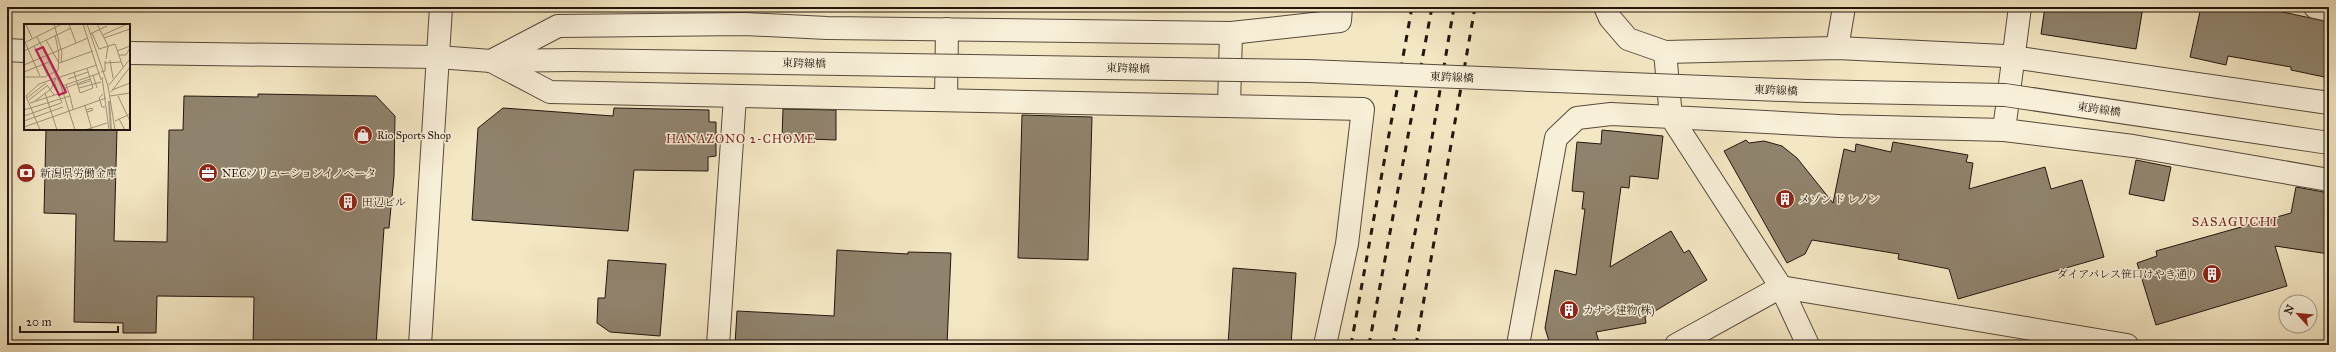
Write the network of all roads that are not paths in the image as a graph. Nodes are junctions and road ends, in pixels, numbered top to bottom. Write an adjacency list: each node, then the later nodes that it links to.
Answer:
1 (441, 7): 16 (street)
2 (1341, 7): 10 (street)
3 (1605, 7): 14 (street)
4 (1844, 7): 11 (street)
5 (2020, 7): 17 (street)
6 (2315, 7): 7 (street)
7 (2329, 10)
8 (745, 16): 9 (street); 18 (street)
9 (947, 29): 10 (street); 20 (street)
10 (1231, 33): 22 (street)
11 (1837, 48): 14 (street); 17 (street)
12 (7, 50): 13 (street)
13 (24, 51)
14 (1665, 52): 23 (street)
15 (130, 53): 16 (street, 東跨線橋)
16 (438, 57): 18 (street, 東跨線橋); 28 (street)
17 (2012, 57): 21 (street); 24 (street)
18 (491, 61): 19 (street); 25 (street, 東跨線橋, bridge)
19 (735, 97): 20 (street); 29 (street)
20 (946, 100): 22 (street)
21 (2329, 103)
22 (1229, 106): 30 (street)
23 (1671, 117): 24 (street); 27 (street); 31 (street)
24 (2004, 130): 26 (street)
25 (2329, 143)
26 (2329, 180)
27 (1781, 287): 32 (street); 33 (street); 34 (street)
28 (420, 345)
29 (718, 345)
30 (1325, 345)
31 (1518, 345)
32 (1676, 345)
33 (1808, 345)
34 (2127, 345)

